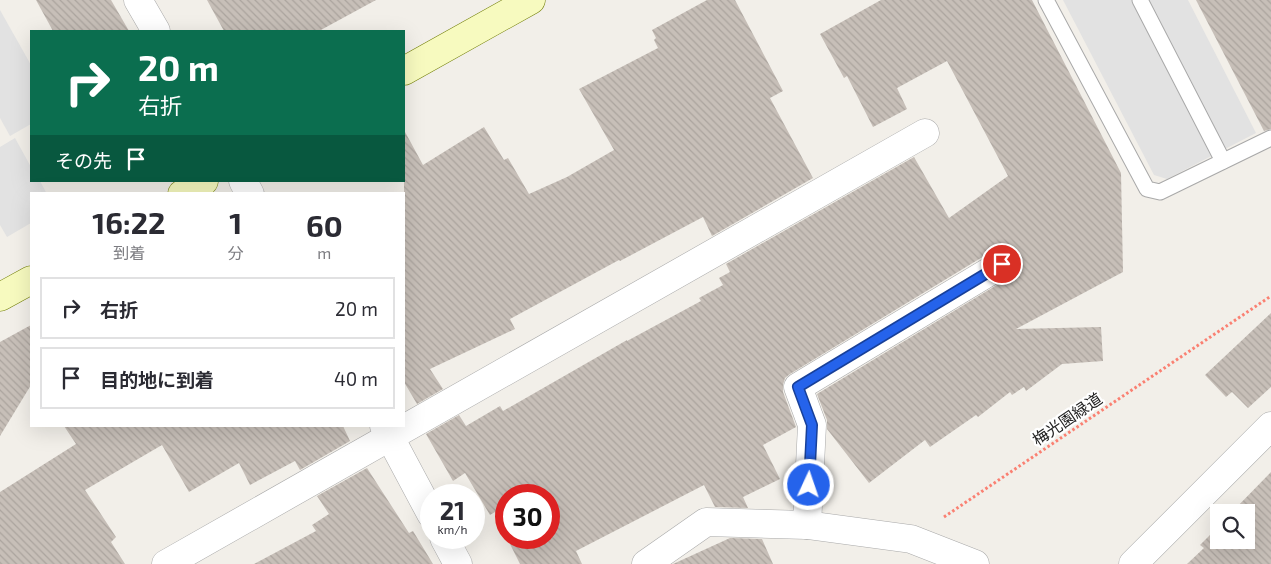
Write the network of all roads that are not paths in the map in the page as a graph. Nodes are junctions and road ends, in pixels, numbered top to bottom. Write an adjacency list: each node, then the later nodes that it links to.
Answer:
1 (138, 0): 5 (street)
2 (531, 0): 6 (street)
3 (1046, 0): 9 (lane)
4 (1140, 0): 9 (lane)
5 (155, 30)
6 (405, 69)
7 (925, 133): 15 (street)
8 (1271, 138): 9 (lane)
9 (1223, 162)
10 (202, 182): 11 (street)
11 (185, 192)
12 (1002, 264): 19 (street)
13 (30, 281): 14 (street)
14 (0, 297)
15 (405, 421)
16 (1271, 426): 25 (street)
17 (387, 431): 18 (street); 21 (street)
18 (420, 493)
19 (807, 525): 23 (street); 24 (street)
20 (450, 549): 22 (street)
21 (166, 564)
22 (458, 564)
23 (646, 564)
24 (975, 564)
25 (1133, 564)

